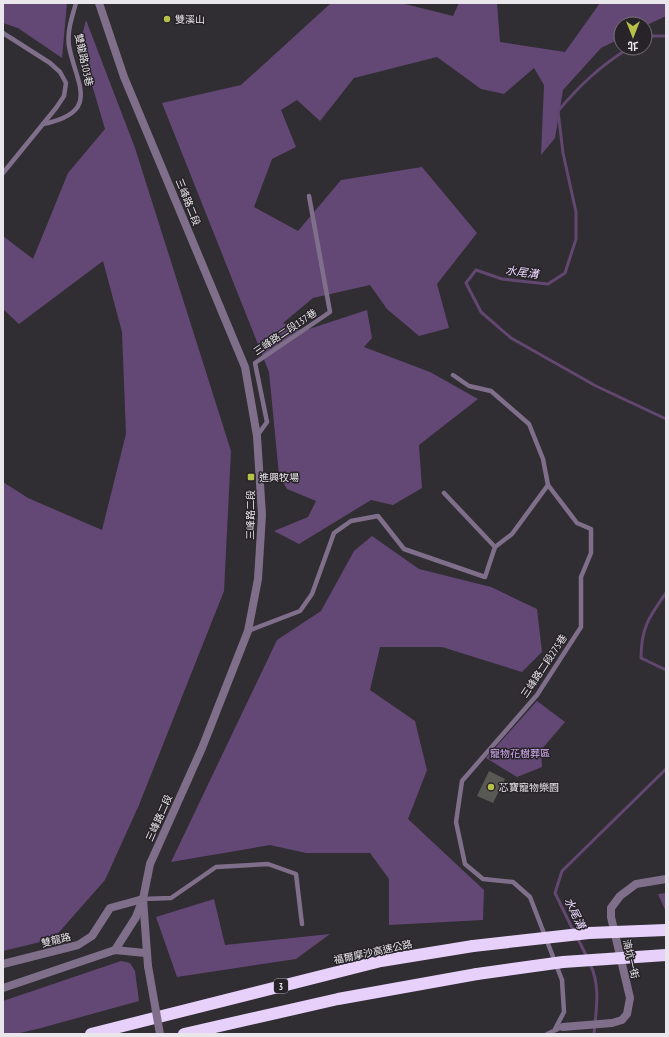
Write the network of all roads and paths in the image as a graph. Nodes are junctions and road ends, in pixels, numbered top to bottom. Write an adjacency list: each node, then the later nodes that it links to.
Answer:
1 (76, 3): 4 (lane, 雙龍路103巷)
2 (99, 3): 8 (street, 三峰路二段)
3 (3, 33): 4 (lane)
4 (43, 124): 5 (lane)
5 (3, 173)
6 (309, 196): 8 (lane, 三峰路二段137巷)
7 (453, 375): 9 (lane)
8 (257, 436): 12 (street, 三峰路二段)
9 (548, 485): 11 (lane); 22 (lane, 三峰路二段275巷)
10 (444, 493): 11 (lane)
11 (495, 547): 12 (lane)
12 (248, 631): 14 (street, 三峰路二段)
13 (666, 879): 22 (street, 湳坑一街)
14 (143, 899): 15 (lane); 17 (street); 18 (street, 三峰路二段); 20 (street, 雙龍路)
15 (302, 924)
16 (666, 930): 23 (highway, 福爾摩沙高速公路 / 3, bridge)
17 (114, 950): 18 (street); 21 (street)
18 (145, 953): 24 (street, 三峰路二段, bridge)
19 (666, 955): 25 (highway, bridge)
20 (3, 964)
21 (3, 988)
22 (559, 1028): 26 (lane)
23 (91, 1034)
24 (160, 1034)
25 (184, 1034)
26 (547, 1034)

